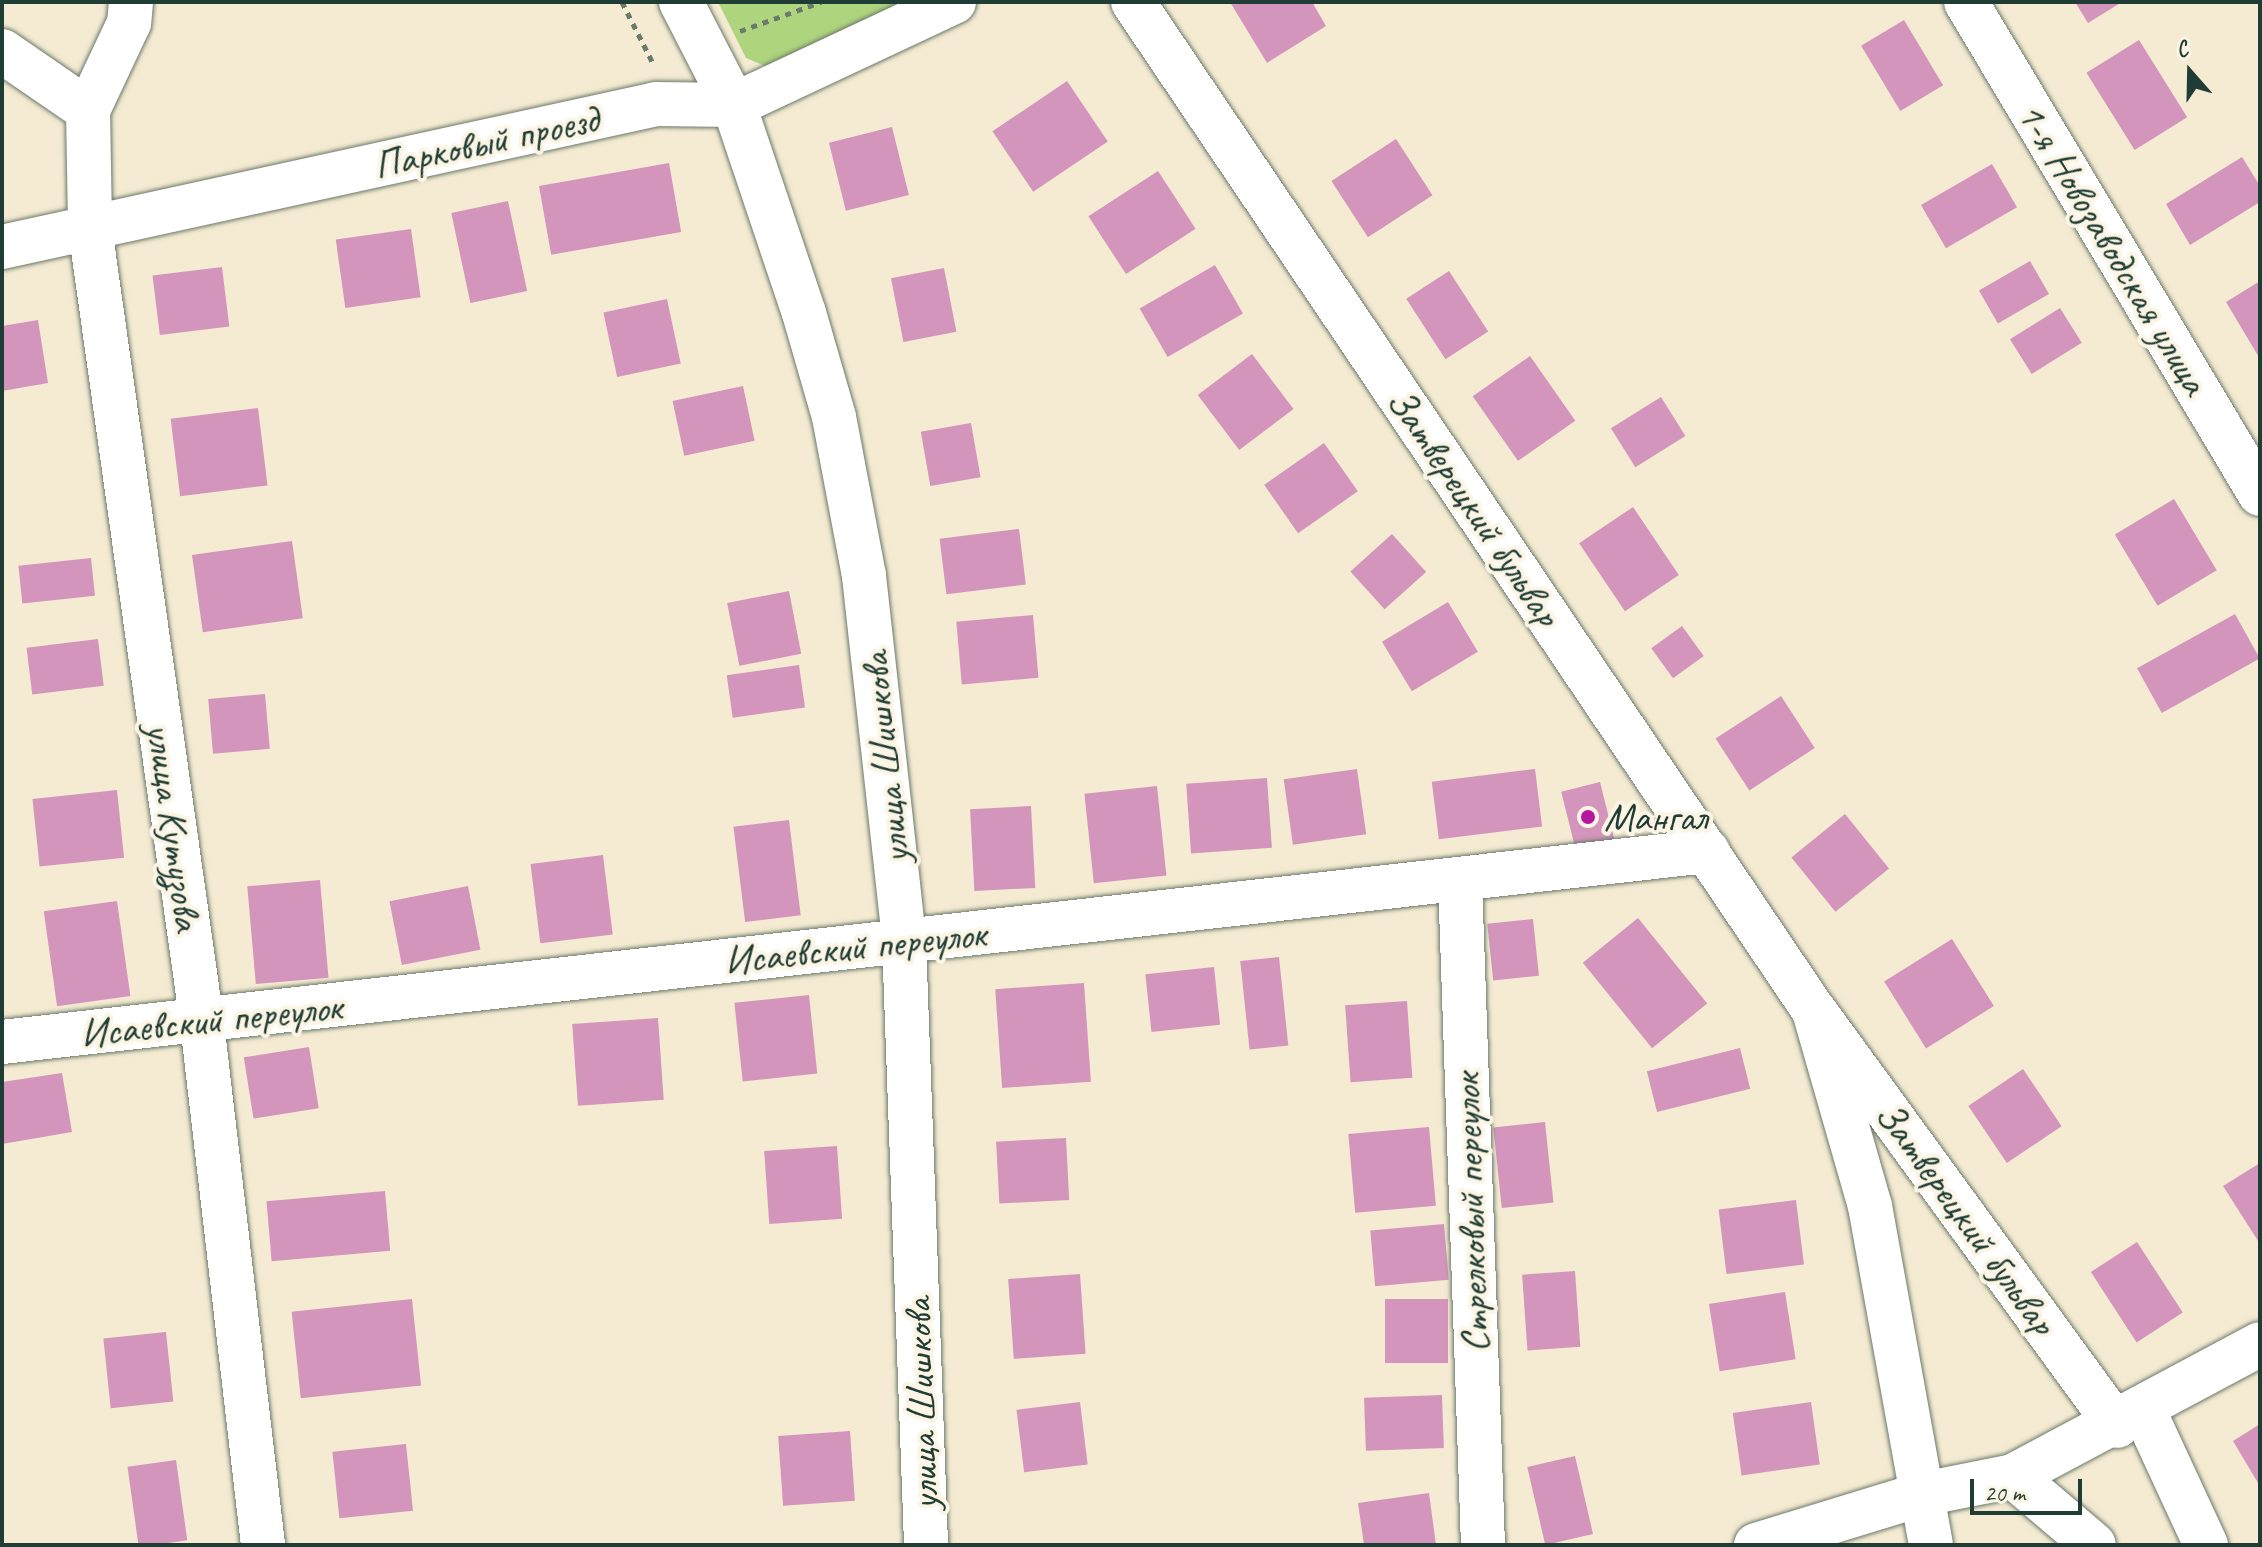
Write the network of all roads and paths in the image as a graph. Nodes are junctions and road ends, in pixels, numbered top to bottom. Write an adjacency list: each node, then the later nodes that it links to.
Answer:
1 (131, 2): 12 (street, улица Кутузова)
2 (622, 2): 10 (path)
3 (681, 2): 11 (street, улица Шишкова)
4 (821, 2): 8 (path)
5 (954, 2): 11 (street, Парковый проезд)
6 (1133, 2): 16 (street, Затверецкий бульвар)
7 (1966, 2): 15 (street, 1-я Новозаводская улица)
8 (739, 31)
9 (2, 51): 12 (street)
10 (654, 67)
11 (734, 105): 13 (street, Парковый проезд); 18 (street, улица Шишкова)
12 (88, 110): 13 (street, улица Кутузова)
13 (90, 228): 14 (street, Парковый проезд); 20 (street, улица Кутузова)
14 (2, 247)
15 (2260, 494)
16 (1707, 851): 17 (street, Исаевский переулок); 19 (street, Затверецкий бульвар)
17 (1460, 880): 18 (street, Исаевский переулок); 28 (street, Стрелковый переулок)
18 (904, 941): 20 (street, Исаевский переулок); 27 (street, улица Шишкова)
19 (1814, 1011): 23 (street, Затверецкий бульвар); 25 (street, Затверецкий бульвар)
20 (202, 1023): 21 (street, Исаевский переулок); 26 (street, улица Кутузова)
21 (2, 1042)
22 (2260, 1344): 23 (street)
23 (2130, 1418): 24 (street); 32 (street, Затверецкий бульвар)
24 (2013, 1476): 25 (street); 31 (street)
25 (1923, 1494): 29 (street); 30 (street, Затверецкий бульвар)
26 (263, 1545)
27 (926, 1545)
28 (1483, 1545)
29 (1756, 1545)
30 (1931, 1545)
31 (2094, 1545)
32 (2206, 1545)

